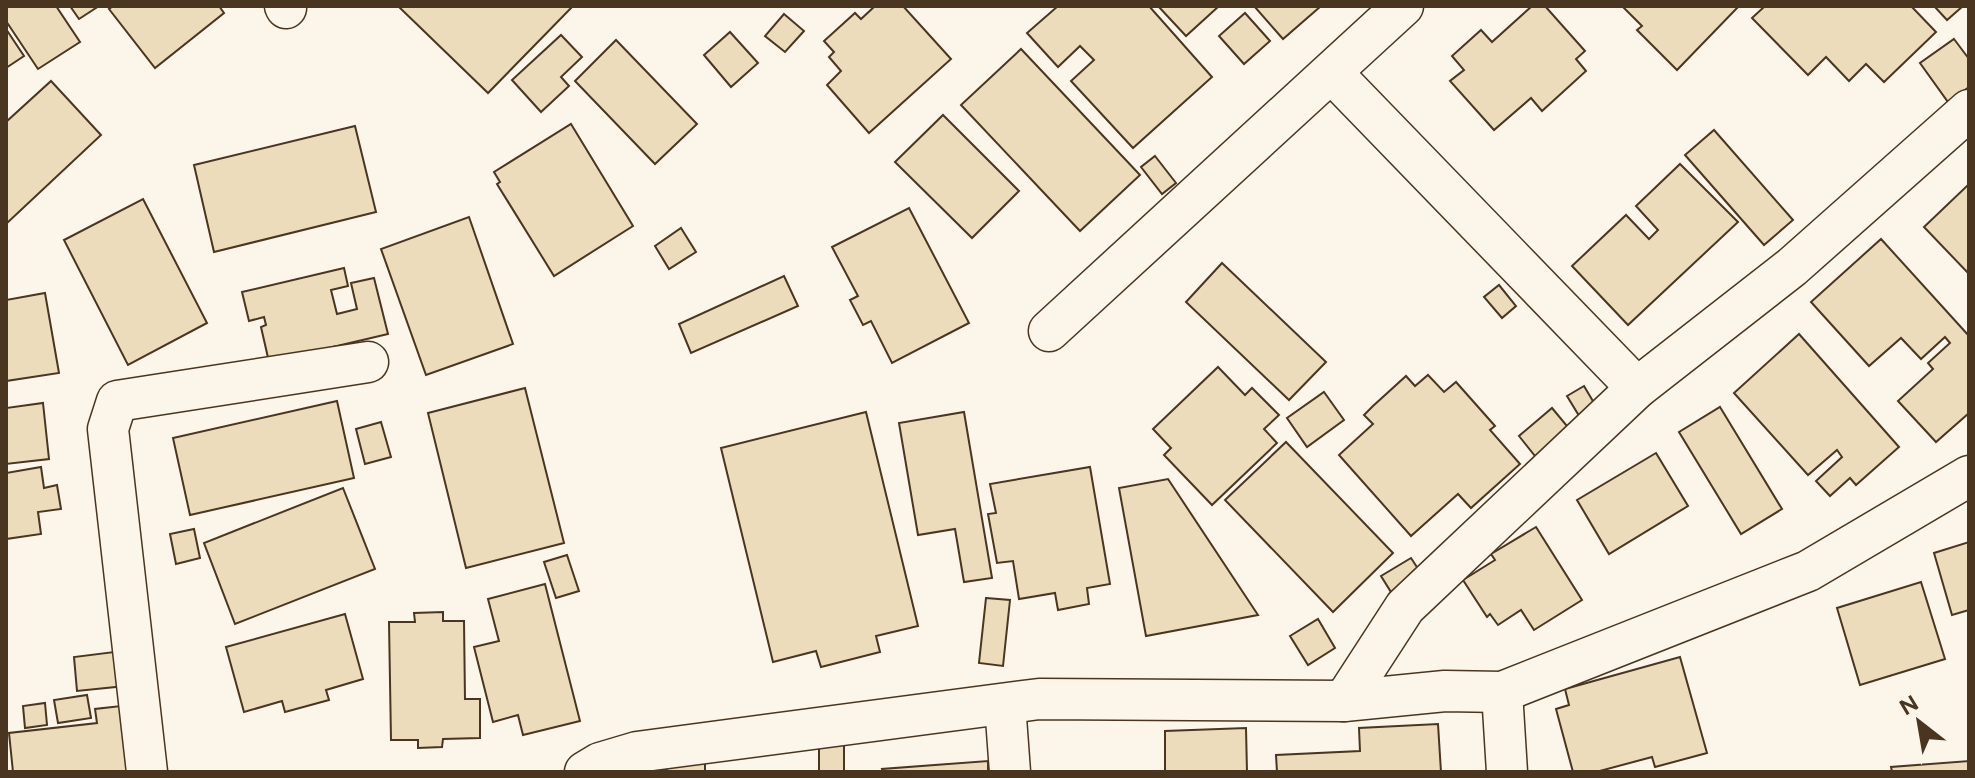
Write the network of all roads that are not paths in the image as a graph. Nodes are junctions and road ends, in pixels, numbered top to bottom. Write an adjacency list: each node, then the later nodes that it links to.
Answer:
1 (1403, 6): 2 (street)
2 (1332, 73): 4 (street); 6 (street)
3 (1969, 110): 6 (street)
4 (1049, 331)
5 (368, 362): 11 (street)
6 (1637, 388): 9 (street)
7 (1969, 476): 8 (street)
8 (1502, 692): 9 (street); 14 (street)
9 (1344, 701): 10 (street)
10 (1005, 704): 12 (street); 13 (street)
11 (147, 772)
12 (585, 772)
13 (1010, 772)
14 (1507, 772)

